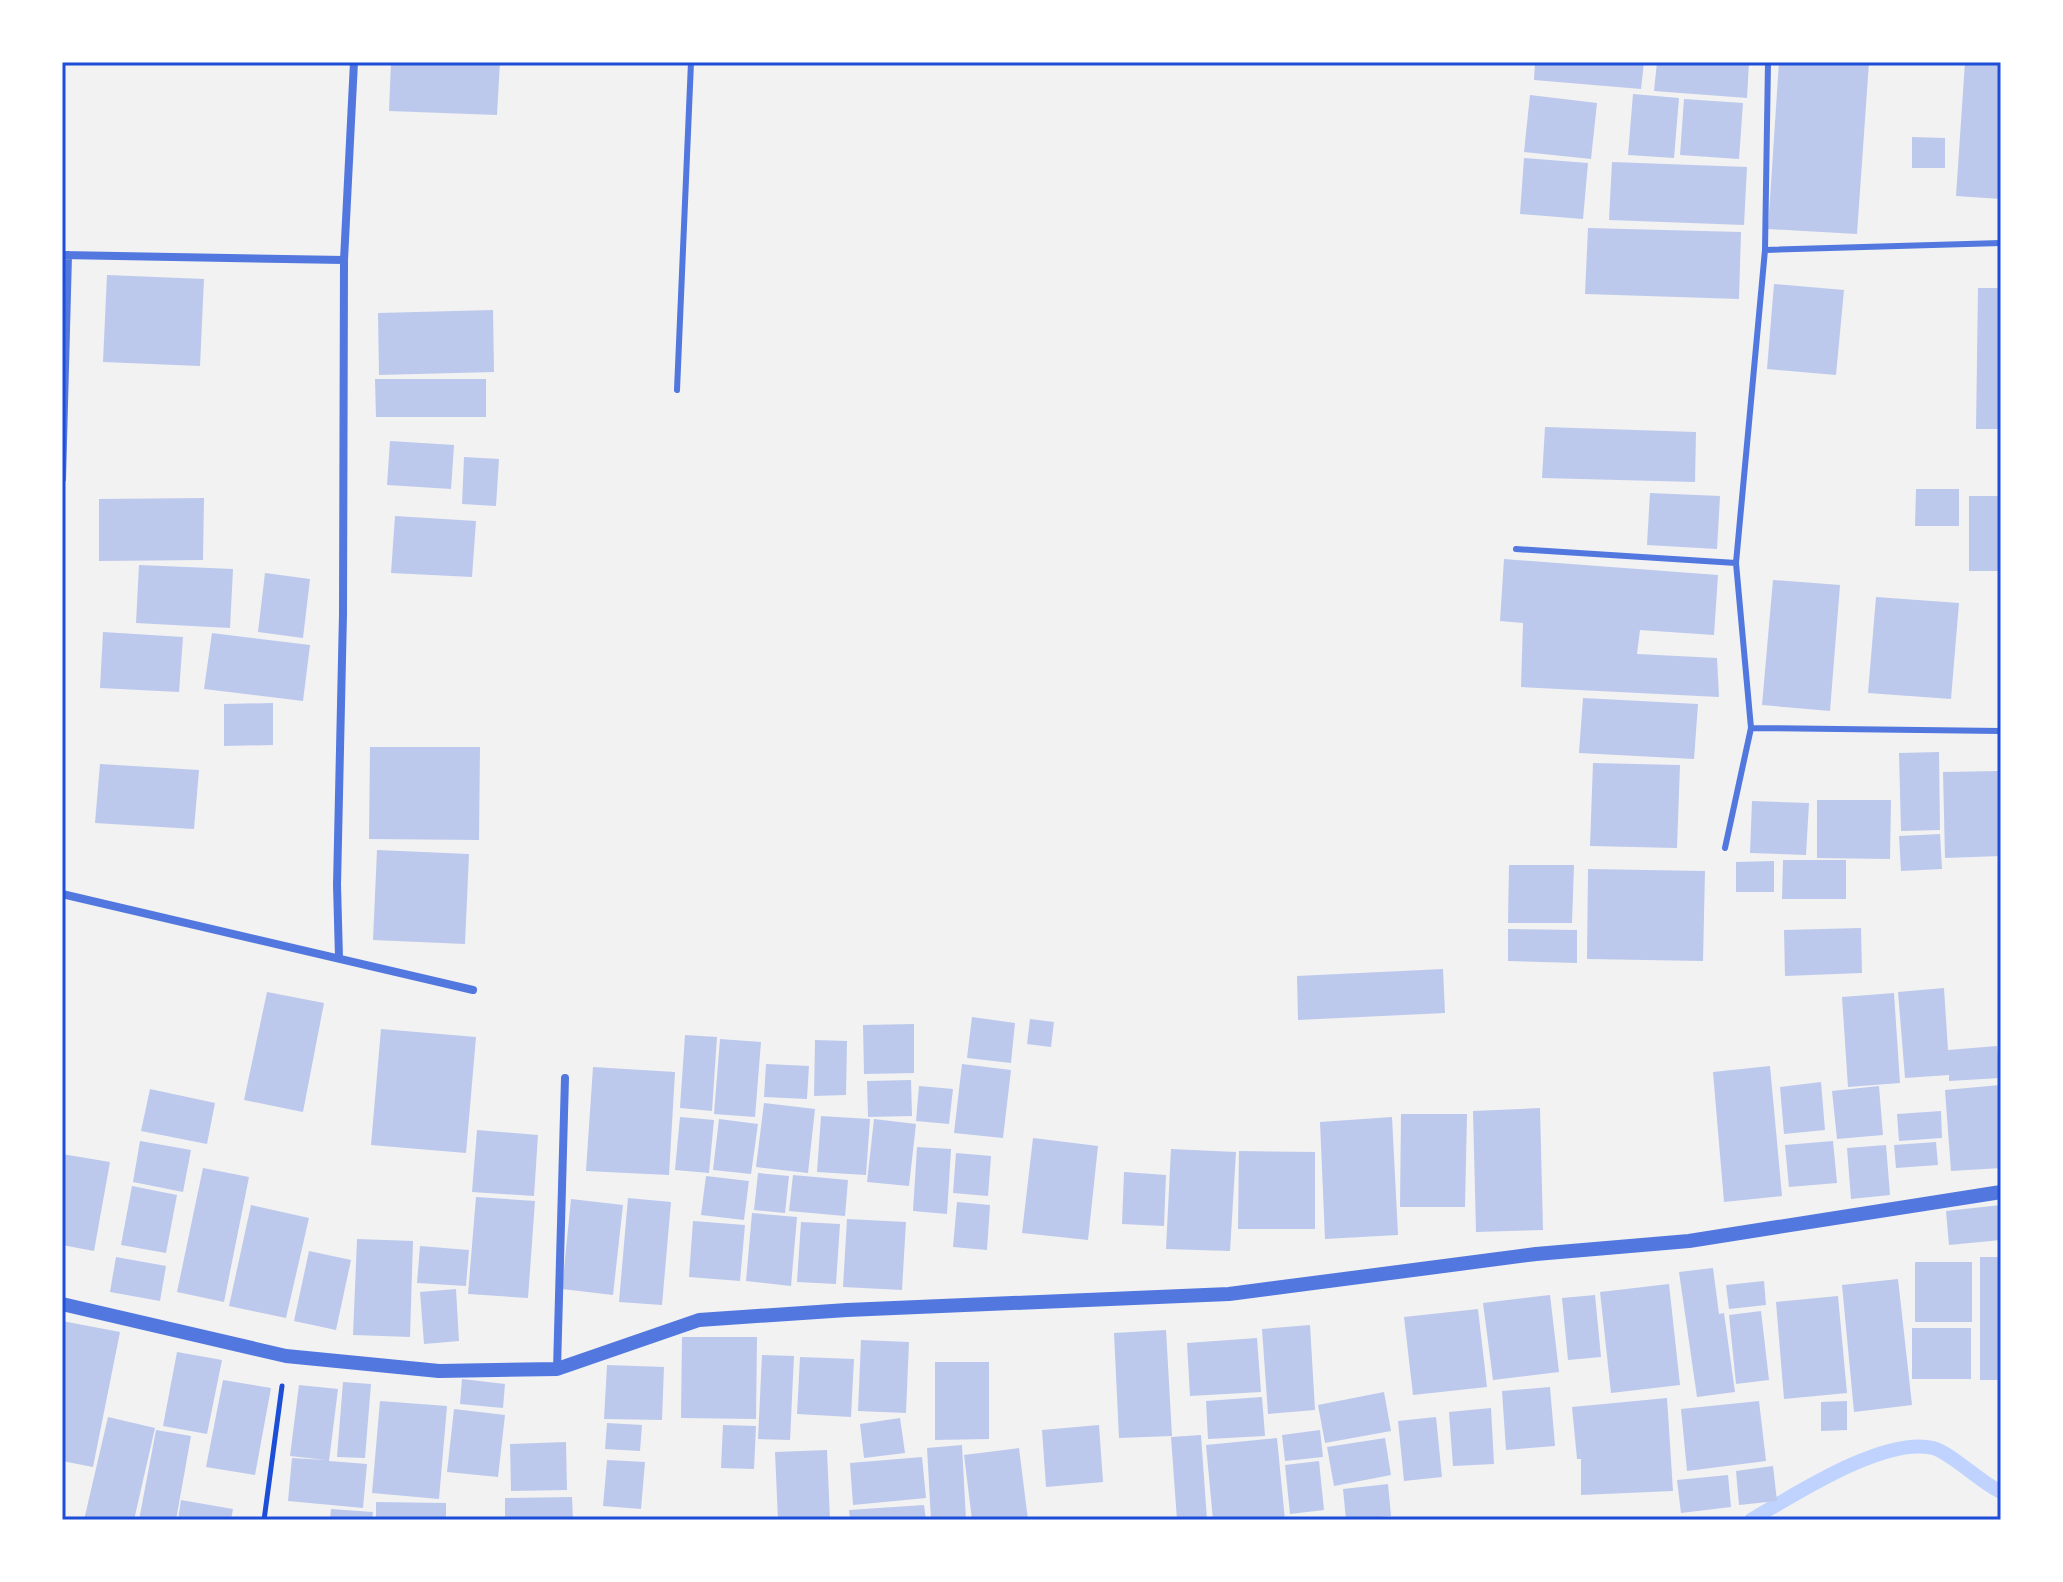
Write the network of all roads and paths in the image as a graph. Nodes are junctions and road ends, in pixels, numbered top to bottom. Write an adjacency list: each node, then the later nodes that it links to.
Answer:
1 (354, 62): 7 (street)
2 (691, 62): 8 (lane)
3 (1768, 62): 5 (lane)
4 (2001, 243): 5 (lane)
5 (1765, 250): 11 (lane)
6 (65, 255): 7 (street); 9 (street)
7 (344, 260): 16 (street)
8 (677, 390)
9 (62, 479)
10 (1516, 549): 11 (lane)
11 (1736, 563): 12 (lane)
12 (1751, 728): 13 (lane); 14 (lane)
13 (2001, 731)
14 (1725, 848)
15 (62, 894): 16 (street)
16 (339, 958): 17 (street)
17 (473, 990)
18 (565, 1078): 22 (street)
19 (2001, 1192): 22 (street)
20 (62, 1304): 21 (street)
21 (286, 1356): 22 (street); 23 (path)
22 (557, 1369)
23 (264, 1520)

